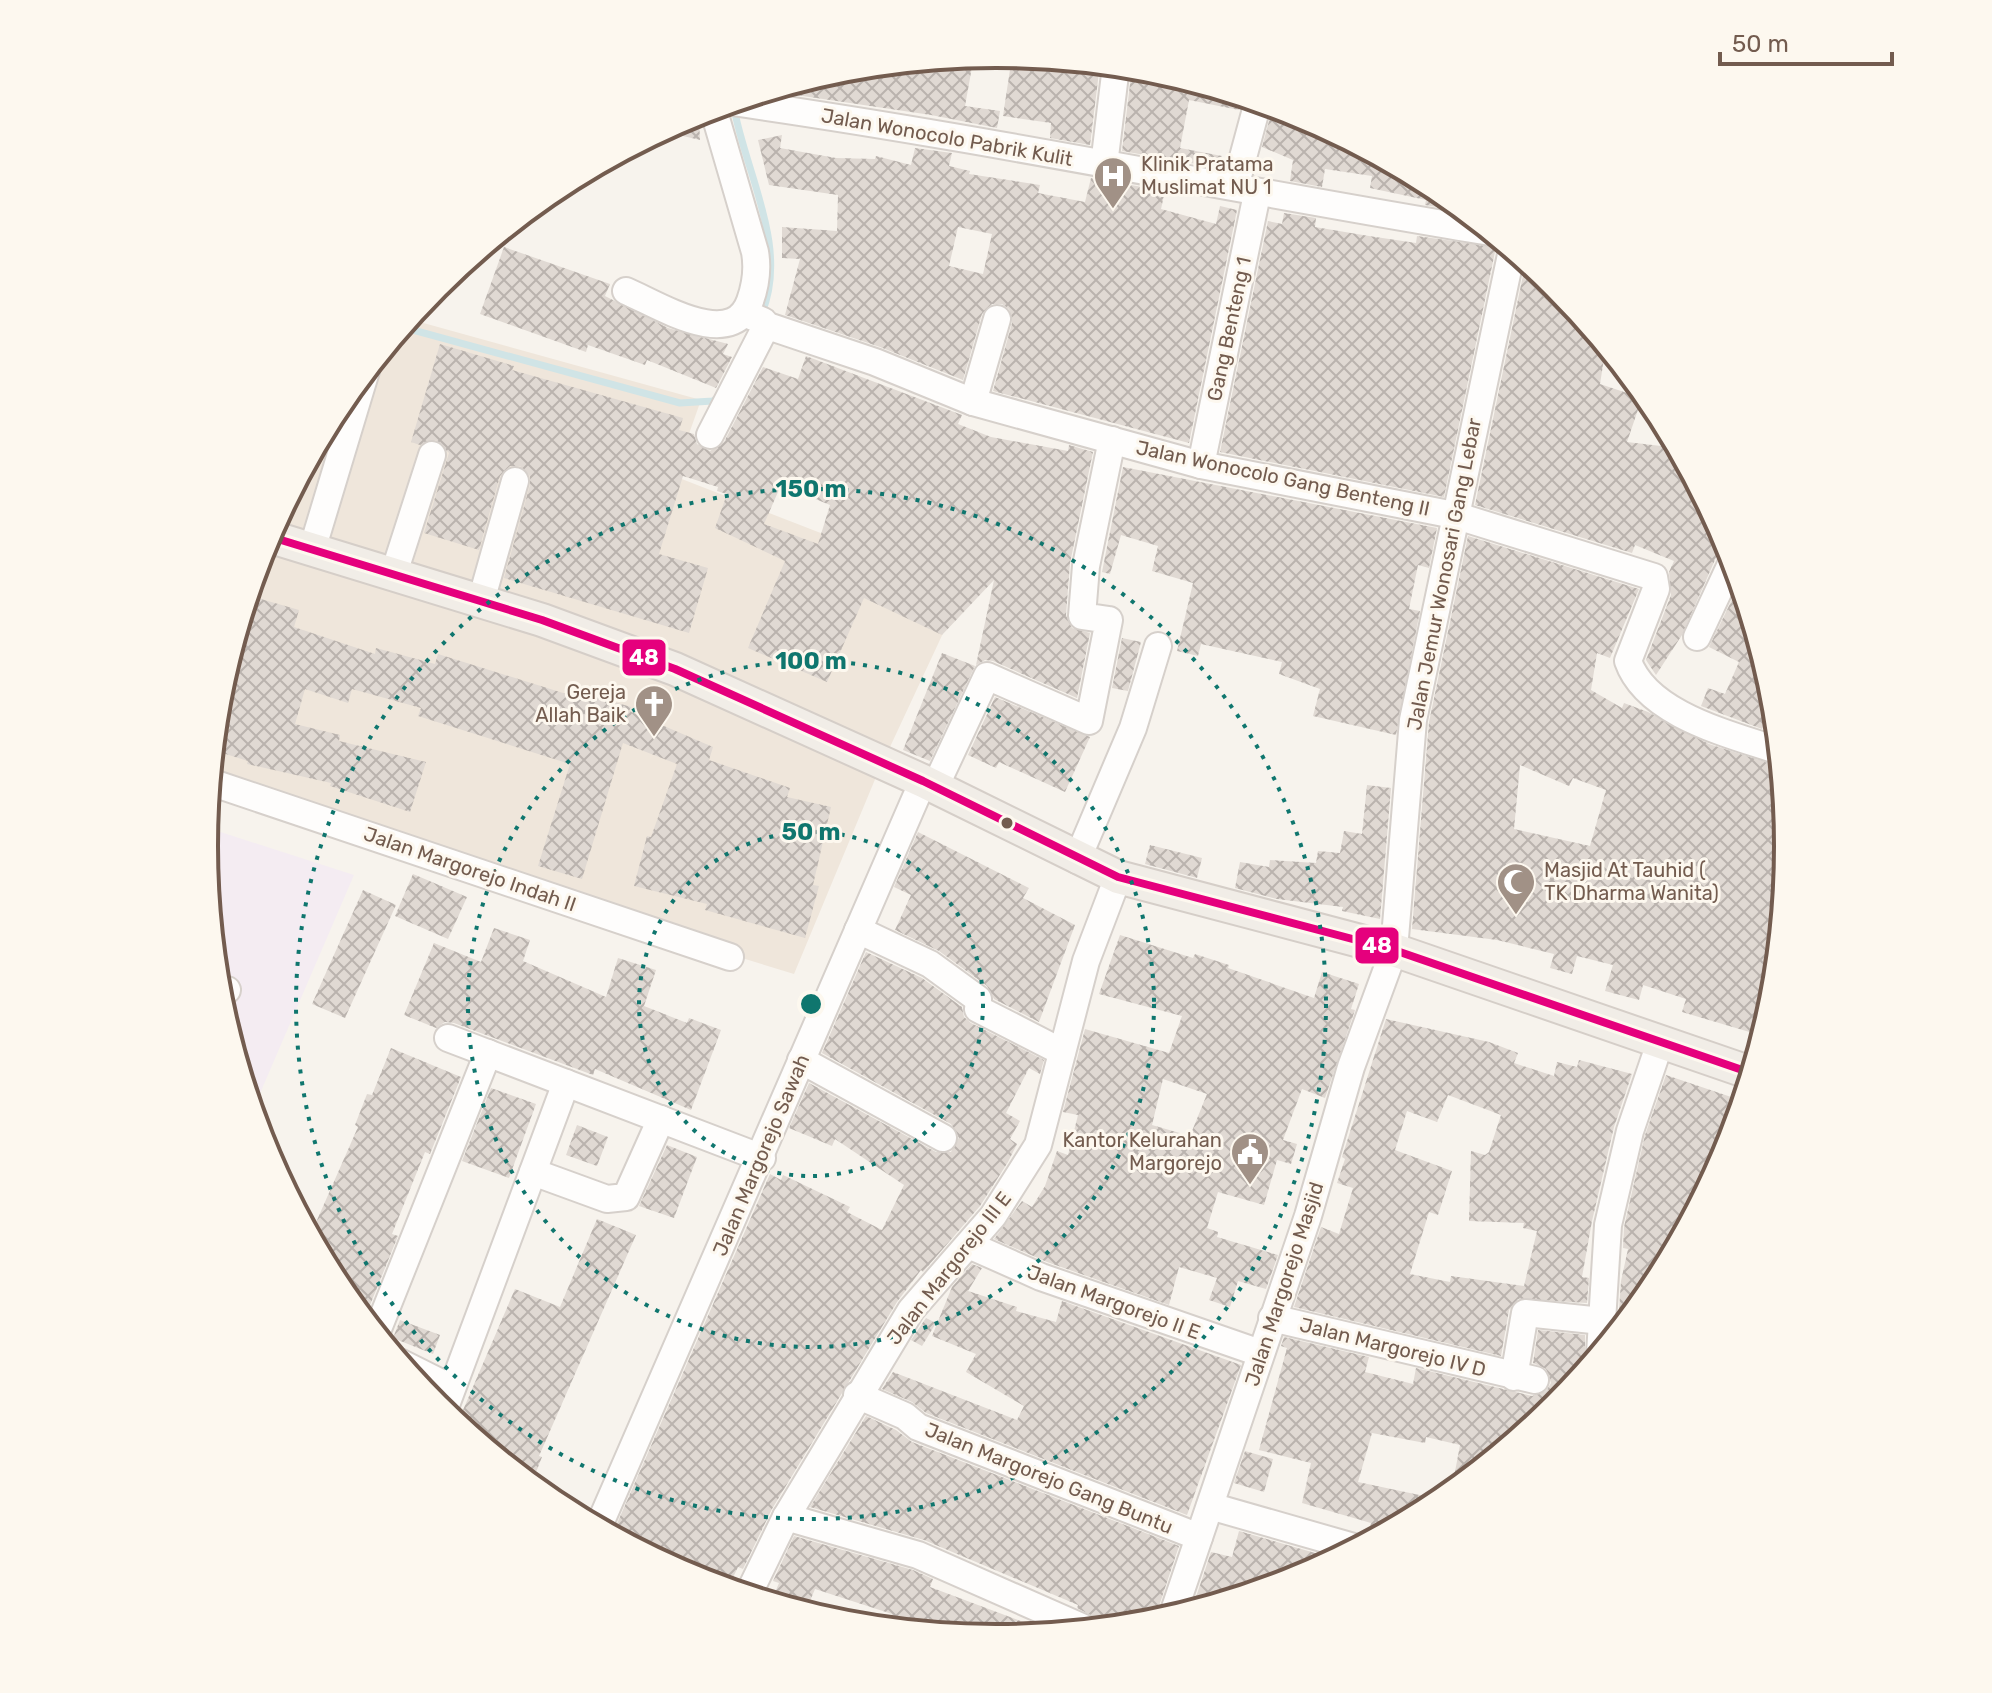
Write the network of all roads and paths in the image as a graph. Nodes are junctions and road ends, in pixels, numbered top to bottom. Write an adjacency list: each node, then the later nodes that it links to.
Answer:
1 (1115, 78): 5 (street)
2 (756, 106): 5 (street, Jalan Wonocolo Pabrik Kulit)
3 (1257, 113): 6 (street, Gang Benteng 1)
4 (716, 120): 10 (street)
5 (1104, 165): 6 (street, Jalan Wonocolo Pabrik Kulit)
6 (1246, 190): 7 (street, Jalan Wonocolo Pabrik Kulit); 17 (street, Gang Benteng 1)
7 (1469, 228)
8 (1509, 261): 19 (street, Jalan Jemur Wonosari Gang Lebar)
9 (626, 291): 10 (street)
10 (755, 319): 12 (street, Jalan Wonocolo Gang Benteng II); 14 (street)
11 (997, 319): 12 (street)
12 (973, 402): 15 (street, Jalan Wonocolo Gang Benteng II)
13 (356, 404): 21 (street)
14 (710, 435)
15 (1112, 440): 17 (street, Jalan Wonocolo Gang Benteng II); 28 (street, Jalan Margorejo Sawah)
16 (432, 455): 22 (street)
17 (1201, 465): 19 (street, Jalan Wonocolo Gang Benteng II)
18 (515, 481): 24 (street)
19 (1454, 515): 27 (street, Jalan Wonocolo Gang Benteng II); 33 (street, Jalan Jemur Wonosari Gang Lebar)
20 (281, 540): 21 (main road)
21 (312, 550): 22 (main road)
22 (394, 573): 24 (main road)
23 (1725, 576): 25 (street)
24 (481, 601): 28 (main road)
25 (1697, 637)
26 (1158, 646): 30 (street)
27 (1768, 747)
28 (929, 784): 30 (main road); 32 (street, Jalan Margorejo Sawah)
29 (220, 785): 34 (street, Jalan Margorejo Indah II)
30 (1077, 860): 31 (main road)
31 (1118, 877): 33 (main road); 37 (street, Jalan Margorejo III E)
32 (858, 930): 37 (street); 39 (street, Jalan Margorejo Sawah)
33 (1394, 950): 36 (main road); 47 (street, Jalan Margorejo Masjid)
34 (730, 957)
35 (448, 1038): 38 (street)
36 (1661, 1040): 40 (main road); 48 (street)
37 (1062, 1052): 46 (street, Jalan Margorejo III E)
38 (488, 1053): 41 (street); 49 (street)
39 (801, 1060): 43 (street); 44 (street, Jalan Margorejo Sawah)
40 (1741, 1069)
41 (566, 1083): 42 (street); 45 (street)
42 (661, 1119): 44 (street); 45 (street)
43 (943, 1138)
44 (762, 1158): 56 (street, Jalan Margorejo Sawah)
45 (533, 1172): 53 (street)
46 (969, 1245): 51 (street, Jalan Margorejo II E); 52 (street, Jalan Margorejo III E)
47 (1272, 1318): 48 (street, Jalan Margorejo IV D); 51 (street, Jalan Margorejo Masjid)
48 (1602, 1321): 50 (street)
49 (380, 1323)
50 (1601, 1336)
51 (1260, 1353): 54 (street, Jalan Margorejo Masjid)
52 (857, 1395): 55 (street, Jalan Margorejo III E); 57 (street, Jalan Margorejo Gang Buntu)
53 (448, 1398)
54 (1210, 1506): 57 (street, Jalan Margorejo Masjid); 58 (street)
55 (786, 1517): 59 (street, Jalan Margorejo III E); 61 (street)
56 (602, 1518)
57 (1199, 1537): 60 (street, Jalan Margorejo Masjid)
58 (1342, 1544)
59 (752, 1586)
60 (1177, 1603)
61 (1068, 1621)

